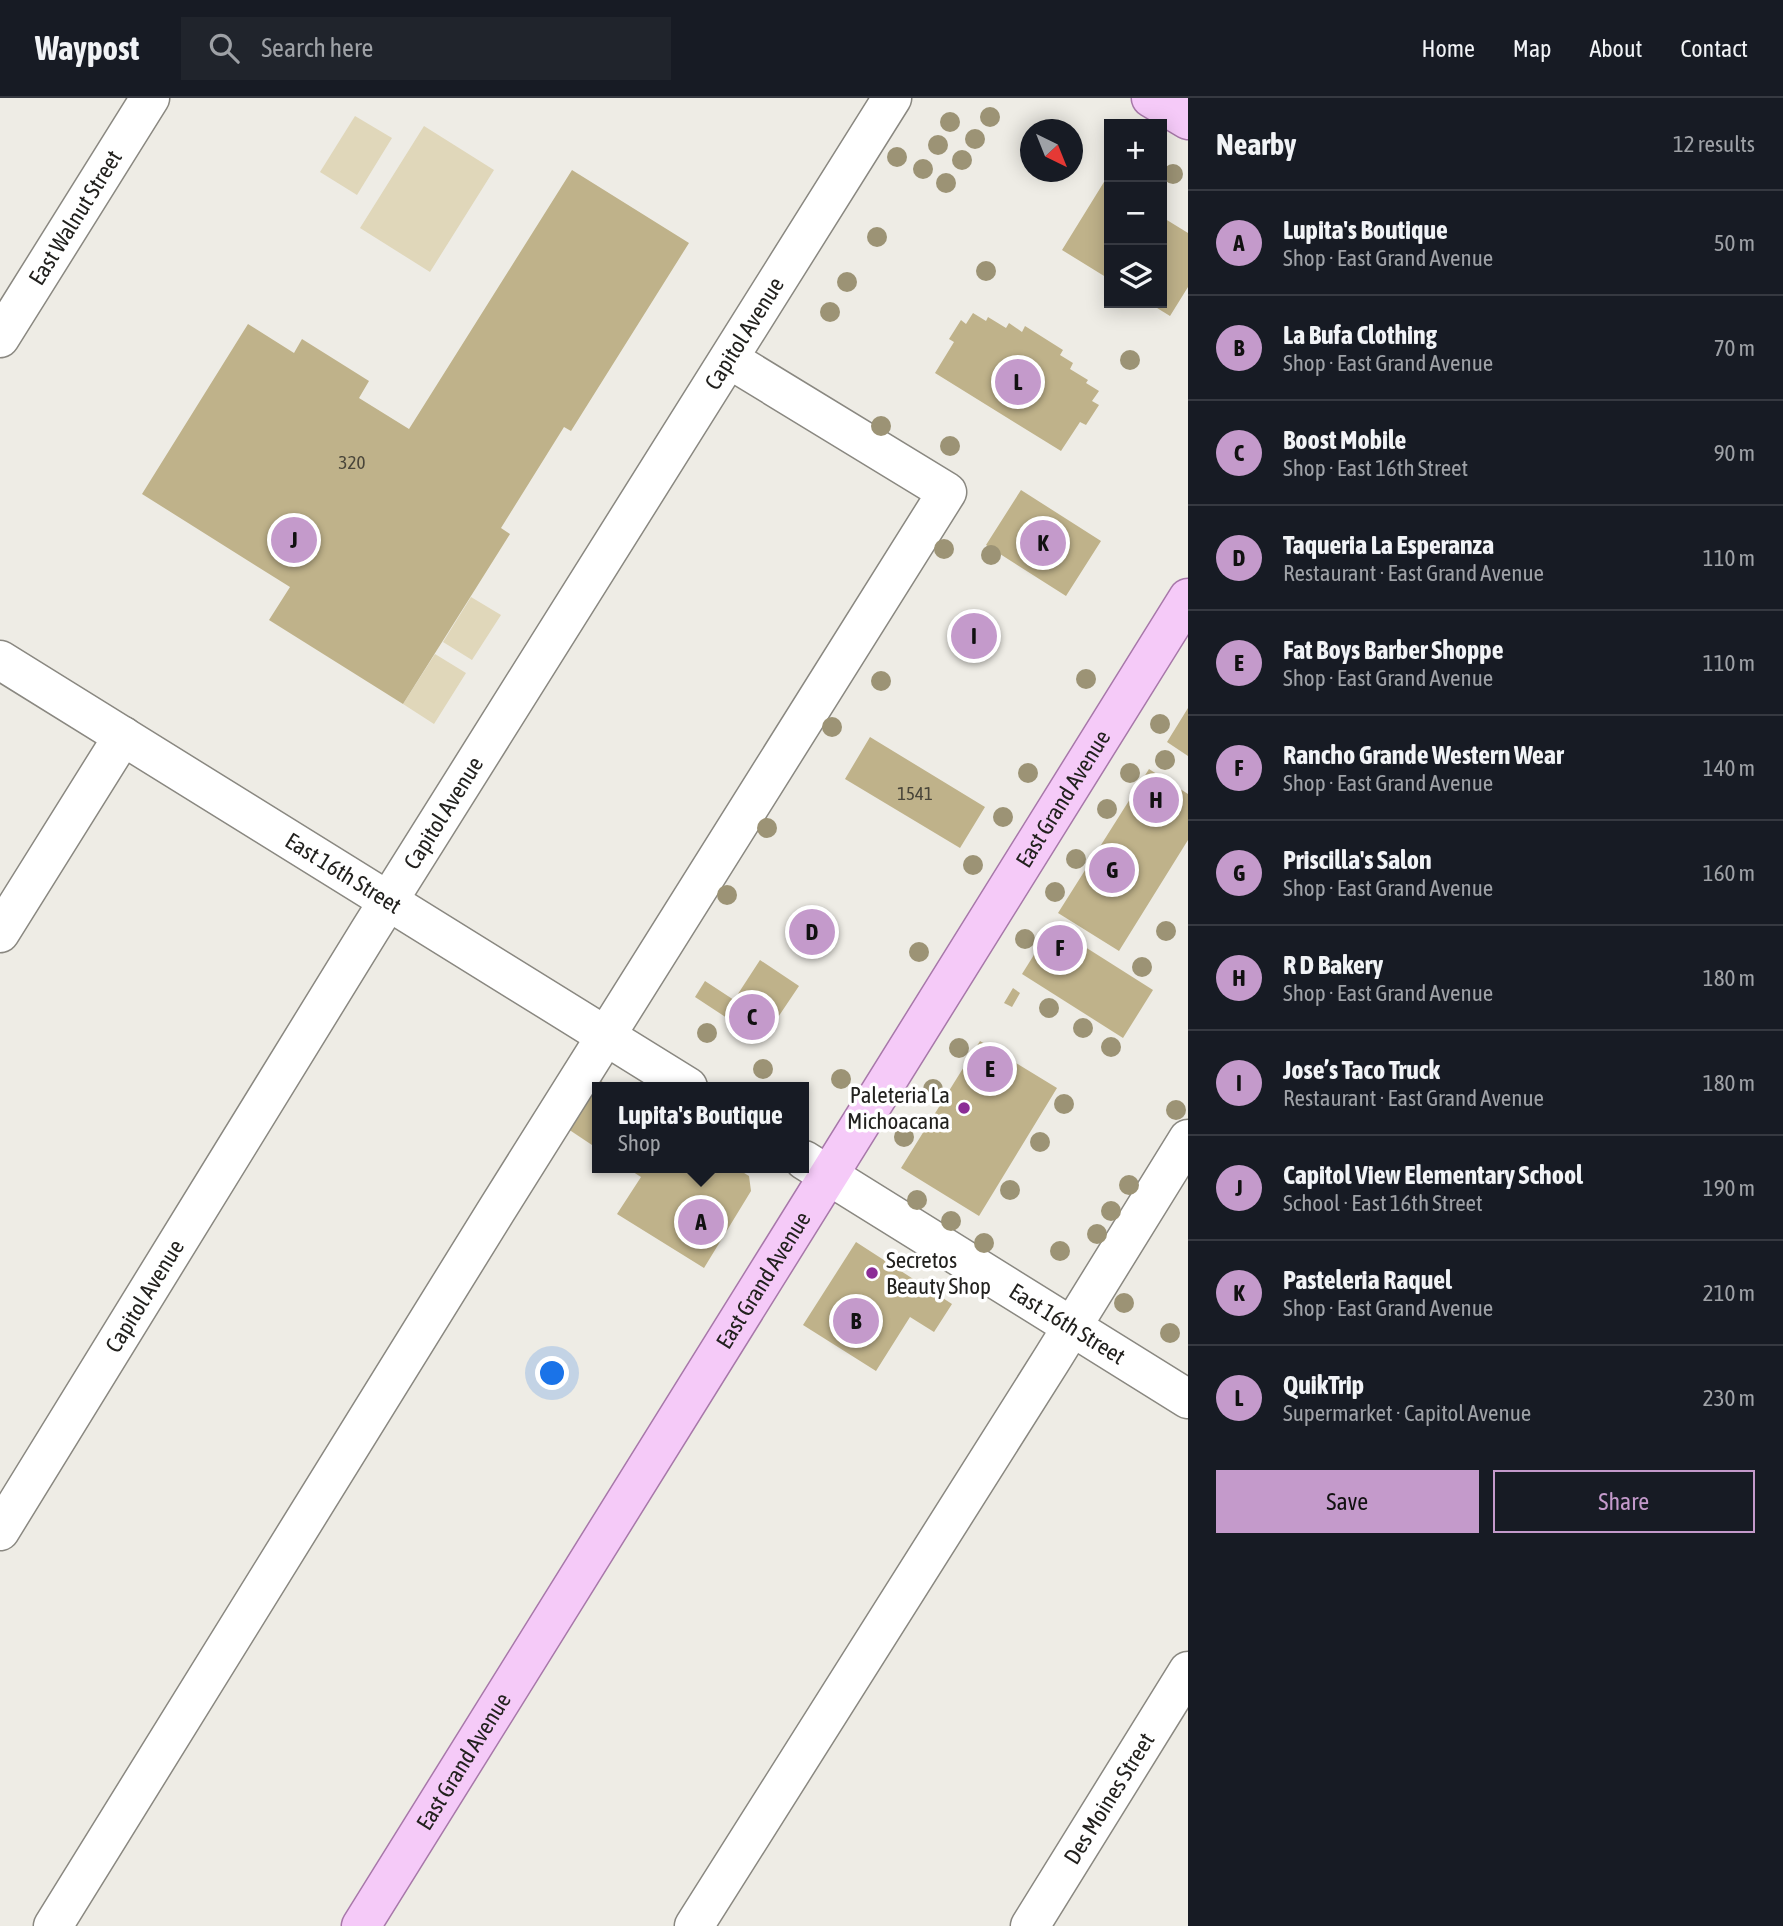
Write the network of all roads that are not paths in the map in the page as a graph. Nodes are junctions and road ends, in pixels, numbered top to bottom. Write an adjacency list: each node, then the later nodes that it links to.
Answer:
1 (150, 98): 3 (street, East Walnut Street)
2 (892, 98): 4 (street, Capitol Avenue)
3 (0, 338)
4 (729, 359): 8 (street, Capitol Avenue); 10 (street)
5 (1188, 598): 13 (main road, East Grand Avenue)
6 (0, 660): 7 (street, East 16th Street)
7 (123, 736): 8 (street, East 16th Street); 9 (street)
8 (389, 901): 10 (street, East 16th Street); 16 (street, Capitol Avenue)
9 (0, 933)
10 (606, 1036): 11 (street, East 16th Street); 18 (street)
11 (680, 1082)
12 (1188, 1139): 14 (street)
13 (817, 1167): 14 (street, East 16th Street); 19 (main road, East Grand Avenue)
14 (1072, 1327): 15 (street, East 16th Street); 20 (street)
15 (1188, 1399)
16 (0, 1531)
17 (1188, 1671): 21 (street, Des Moines Street)
18 (53, 1926)
19 (361, 1926)
20 (694, 1926)
21 (1030, 1926)

